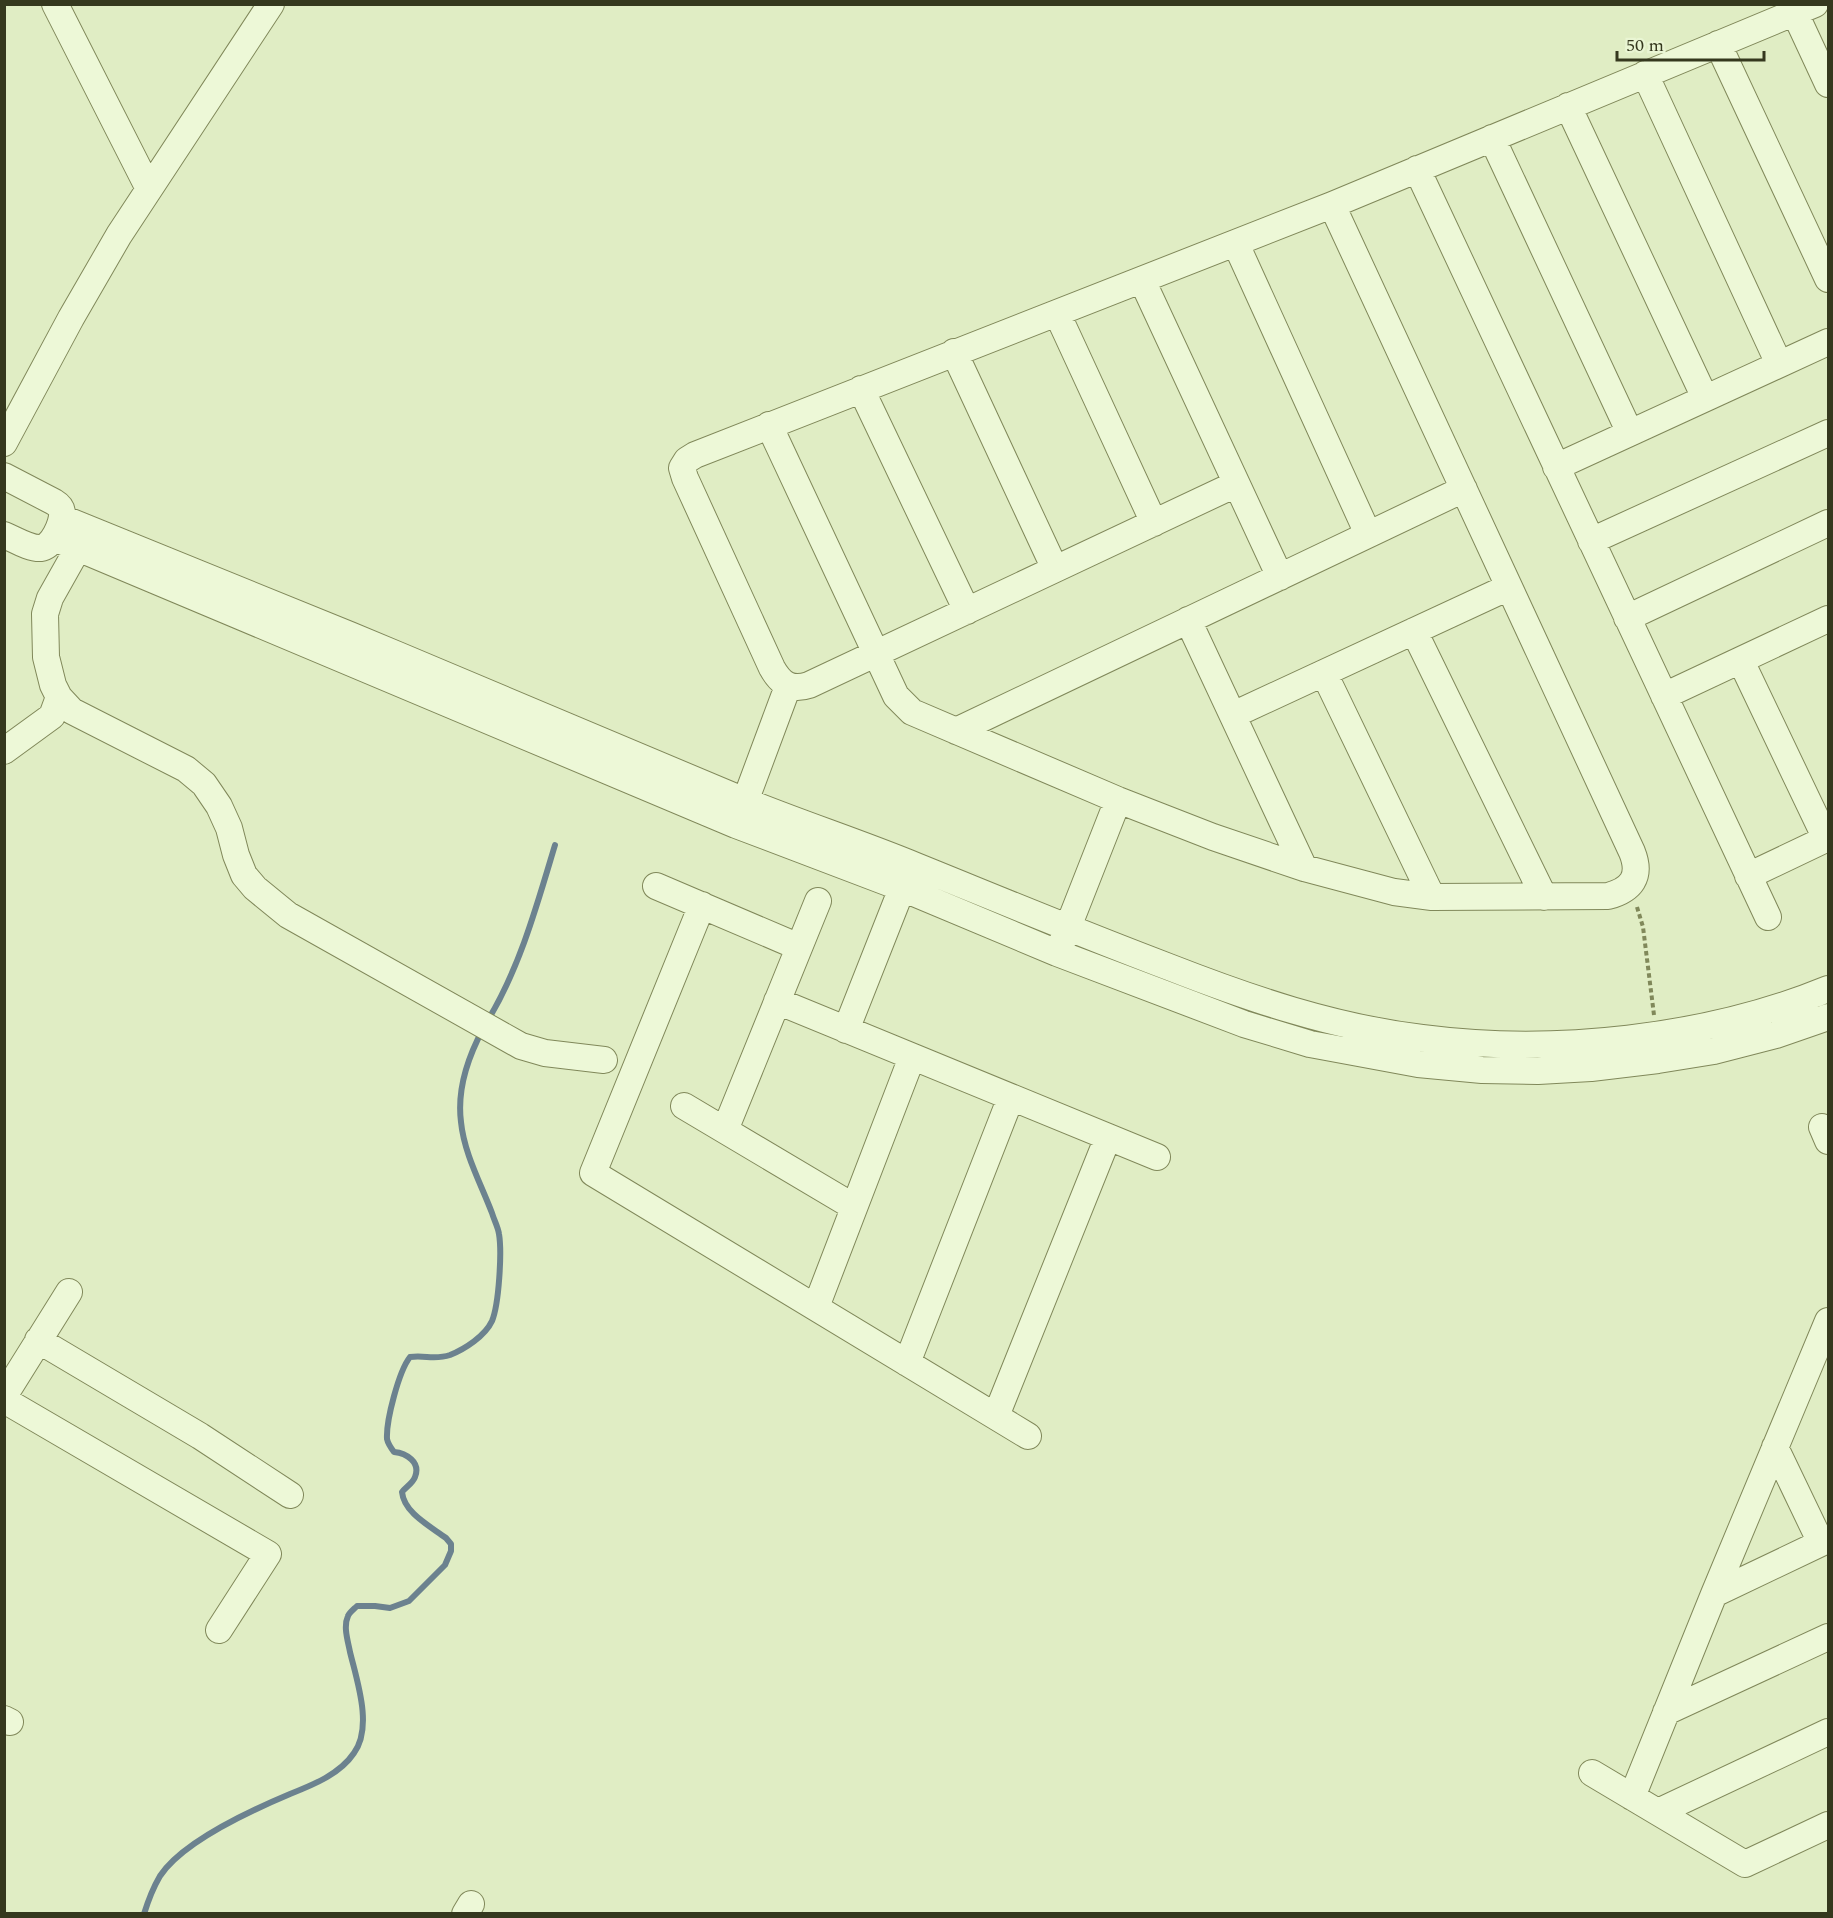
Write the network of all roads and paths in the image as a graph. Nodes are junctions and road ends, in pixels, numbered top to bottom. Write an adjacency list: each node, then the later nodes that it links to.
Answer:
1 (55, 4): 10 (street)
2 (271, 4): 10 (street)
3 (1805, 9): 4 (street); 6 (street)
4 (1719, 44): 5 (street); 13 (street)
5 (1645, 74): 7 (street); 18 (street)
6 (1828, 84)
7 (1568, 106): 8 (street); 20 (street)
8 (1492, 138): 9 (street); 22 (street)
9 (1417, 169): 11 (street); 25 (street)
10 (149, 189): 24 (street)
11 (1332, 205): 12 (street); 28 (street)
12 (1236, 244): 14 (street); 32 (street)
13 (1828, 279)
14 (1142, 280): 15 (street); 27 (street)
15 (1057, 313): 17 (street); 29 (street)
16 (1828, 342): 18 (street)
17 (954, 352): 19 (street); 36 (street)
18 (1779, 364): 20 (street)
19 (861, 389): 21 (street); 39 (street)
20 (1705, 398): 22 (street)
21 (769, 425): 44 (street); 47 (street)
22 (1630, 433): 25 (street)
23 (1828, 433): 35 (street)
24 (4, 443)
25 (1556, 467): 35 (street)
26 (4, 476): 31 (street)
27 (1236, 484): 29 (street); 37 (street)
28 (1464, 489): 32 (street); 38 (street)
29 (1154, 523): 36 (street)
30 (1828, 523): 40 (street)
31 (58, 528): 33 (street); 34 (street)
32 (1368, 534): 37 (street)
33 (4, 535)
34 (84, 539): 49 (street); 54 (street); 55 (street)
35 (1591, 541): 40 (street)
36 (1055, 569): 39 (street)
37 (1280, 577): 41 (street)
38 (1509, 587): 43 (street); 61 (street)
39 (967, 611): 44 (street)
40 (1627, 618): 48 (street)
41 (1188, 620): 50 (street); 51 (street)
42 (1828, 620): 45 (street)
43 (1414, 631): 46 (street); 64 (street)
44 (876, 653): 47 (street); 51 (street)
45 (1741, 660): 48 (street); 56 (street)
46 (1324, 673): 50 (street); 63 (street)
47 (788, 686): 54 (street)
48 (1664, 696): 59 (street)
49 (59, 697): 52 (street); 78 (street)
50 (1233, 715): 58 (street)
51 (956, 731): 53 (street)
52 (4, 751)
53 (1118, 800): 58 (street); 68 (street)
54 (745, 801): 55 (street); 57 (street)
55 (736, 825): 62 (street)
56 (1827, 839): 59 (street)
57 (912, 864): 62 (street); 68 (street)
58 (1304, 868): 63 (street)
59 (1749, 876): 67 (street)
60 (656, 886): 66 (street)
61 (1628, 887): 64 (street); 75 (path)
62 (902, 888): 70 (street); 74 (street)
63 (1432, 897): 64 (street)
64 (1544, 897)
65 (818, 901): 69 (street)
66 (702, 905): 69 (street); 88 (street)
67 (1768, 918)
68 (1067, 929): 70 (street); 76 (street)
69 (799, 947): 72 (street)
70 (1057, 953): 80 (street)
71 (1828, 989): 75 (street)
72 (777, 1001): 74 (street); 83 (street)
73 (1828, 1017): 79 (street)
74 (846, 1030): 77 (street)
75 (1656, 1034): 76 (street); 79 (street)
76 (1421, 1038): 80 (street)
77 (912, 1056): 81 (street); 86 (street)
78 (604, 1060)
79 (1658, 1060): 80 (street)
80 (1418, 1064)
81 (1011, 1097): 84 (street); 91 (street)
82 (684, 1106): 83 (street)
83 (725, 1130): 86 (street)
84 (1108, 1137): 85 (street); 93 (street)
85 (1157, 1157)
86 (854, 1207): 88 (street)
87 (69, 1292): 90 (street)
88 (816, 1307): 91 (street)
89 (1826, 1338): 95 (street)
90 (38, 1340): 92 (street); 96 (street)
91 (907, 1363): 93 (street)
92 (4, 1398): 98 (street)
93 (996, 1416): 94 (street)
94 (1028, 1436)
95 (1775, 1447): 97 (street); 97 (street)
96 (290, 1495)
97 (1714, 1593): 100 (street)
98 (219, 1630)
99 (1828, 1637): 100 (street)
100 (1666, 1712): 103 (street)
101 (1828, 1732): 104 (street)
102 (1592, 1773): 103 (street)
103 (1632, 1797): 104 (street)
104 (1658, 1812): 105 (street)
105 (1828, 1825)

